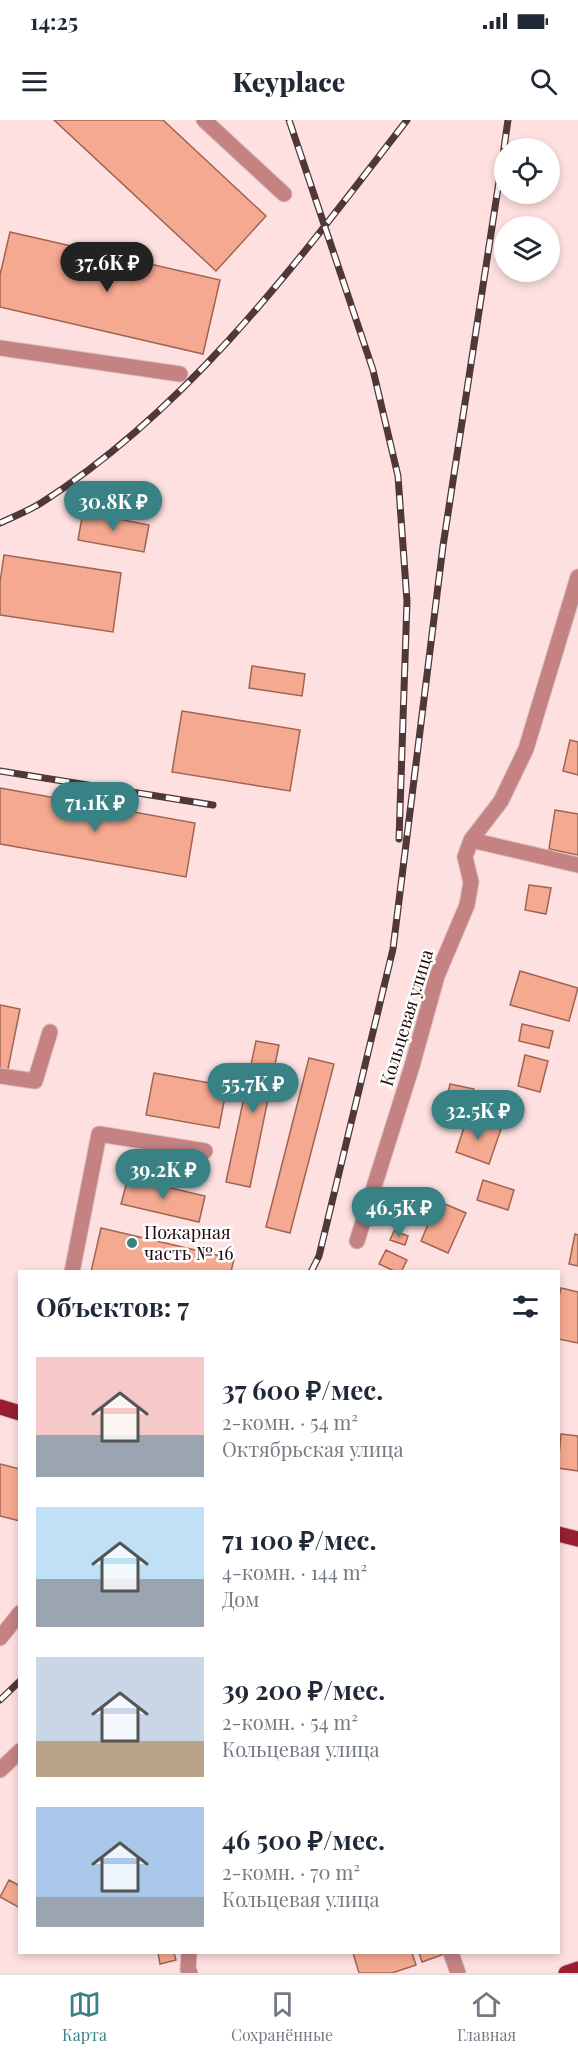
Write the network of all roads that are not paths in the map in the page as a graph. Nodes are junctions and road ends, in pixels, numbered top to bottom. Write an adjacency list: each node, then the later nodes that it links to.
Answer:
1 (204, 120): 2 (street)
2 (285, 194)
3 (0, 348): 4 (street)
4 (180, 374)
5 (578, 577): 6 (street)
6 (471, 840): 7 (street); 11 (street, Кольцевая улица)
7 (578, 865)
8 (50, 1032): 9 (street)
9 (0, 1076)
10 (205, 1151): 12 (street)
11 (357, 1241)
12 (72, 1270)
13 (0, 1407): 14 (main road)
14 (18, 1412)
15 (560, 1534): 16 (main road)
16 (578, 1539)
17 (18, 1616): 18 (street)
18 (0, 1638)
19 (18, 1753): 20 (street)
20 (0, 1770)
21 (189, 1954): 24 (street)
22 (451, 1954): 25 (street)
23 (578, 1969): 26 (main road)
24 (190, 1973)
25 (458, 1973)
26 (566, 1973)

